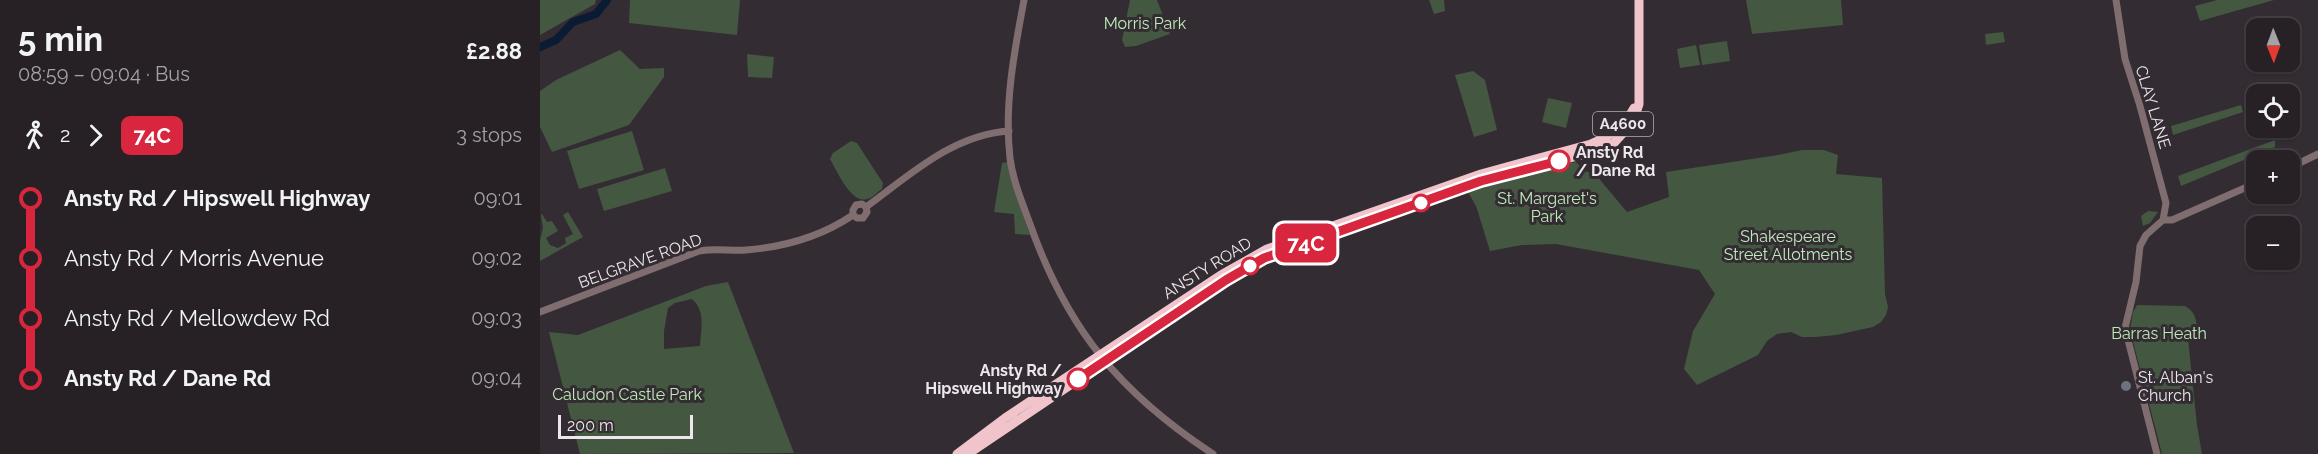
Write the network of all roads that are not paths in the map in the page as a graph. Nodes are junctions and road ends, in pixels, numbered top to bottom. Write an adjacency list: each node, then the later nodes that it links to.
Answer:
1 (1024, 0): 5 (street)
2 (1639, 0): 4 (highway, A4600)
3 (2116, 0): 9 (street, CLAY LANE)
4 (1639, 70): 11 (highway, ANSTY ROAD / A4600); 11 (highway, ANSTY ROAD / A4600)
5 (1009, 131): 10 (street, BELGRAVE ROAD); 11 (street)
6 (2317, 154): 7 (street)
7 (2300, 162)
8 (2246, 187): 9 (street)
9 (2163, 220): 16 (street)
10 (540, 312)
11 (1102, 359): 12 (highway, ANSTY ROAD / A4600); 15 (street)
12 (1000, 423): 13 (highway, ANSTY ROAD / A4600); 14 (highway, ANSTY ROAD / A4600)
13 (957, 454)
14 (968, 454)
15 (1213, 454)
16 (2157, 454)

